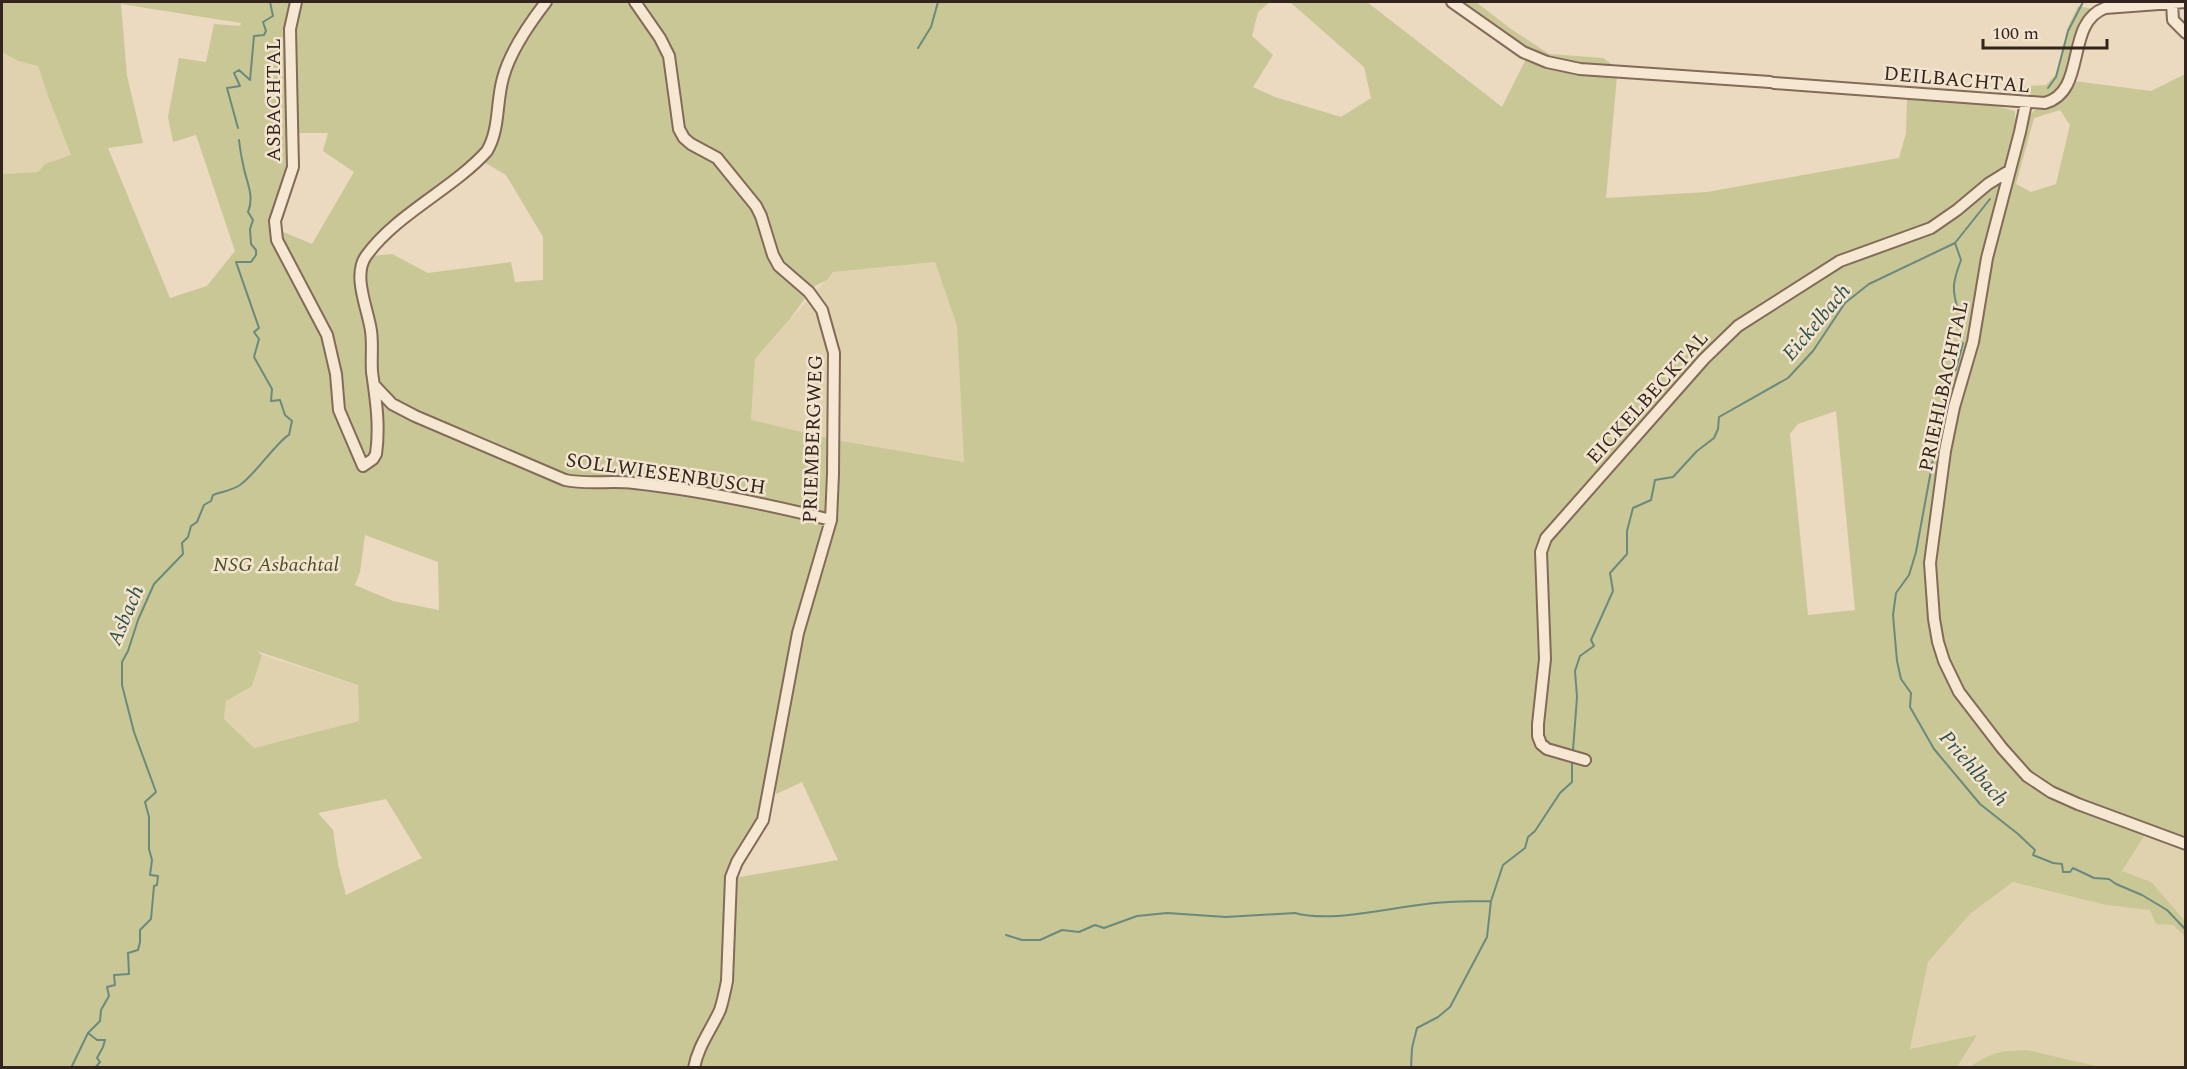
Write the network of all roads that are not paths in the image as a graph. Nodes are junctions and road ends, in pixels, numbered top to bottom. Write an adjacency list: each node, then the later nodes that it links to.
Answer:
1 (296, 2): 10 (street, ASBACHTAL)
2 (546, 2): 10 (street)
3 (635, 2): 11 (street, PRIEMBERGWEG)
4 (1452, 2): 8 (street, DEILBACHTAL)
5 (2186, 2): 6 (street, DEILBACHTAL)
6 (2172, 3): 7 (street); 8 (street, DEILBACHTAL)
7 (2186, 33)
8 (2026, 103): 9 (street, PRIEHLBACHTAL)
9 (2009, 171): 12 (street, EICKELBECKTAL); 13 (street, PRIEHLBACHTAL)
10 (375, 386): 11 (street, SOLLWIESENBUSCH)
11 (831, 520): 14 (street, PRIEMBERGWEG)
12 (1585, 760)
13 (2186, 844)
14 (694, 1068)

